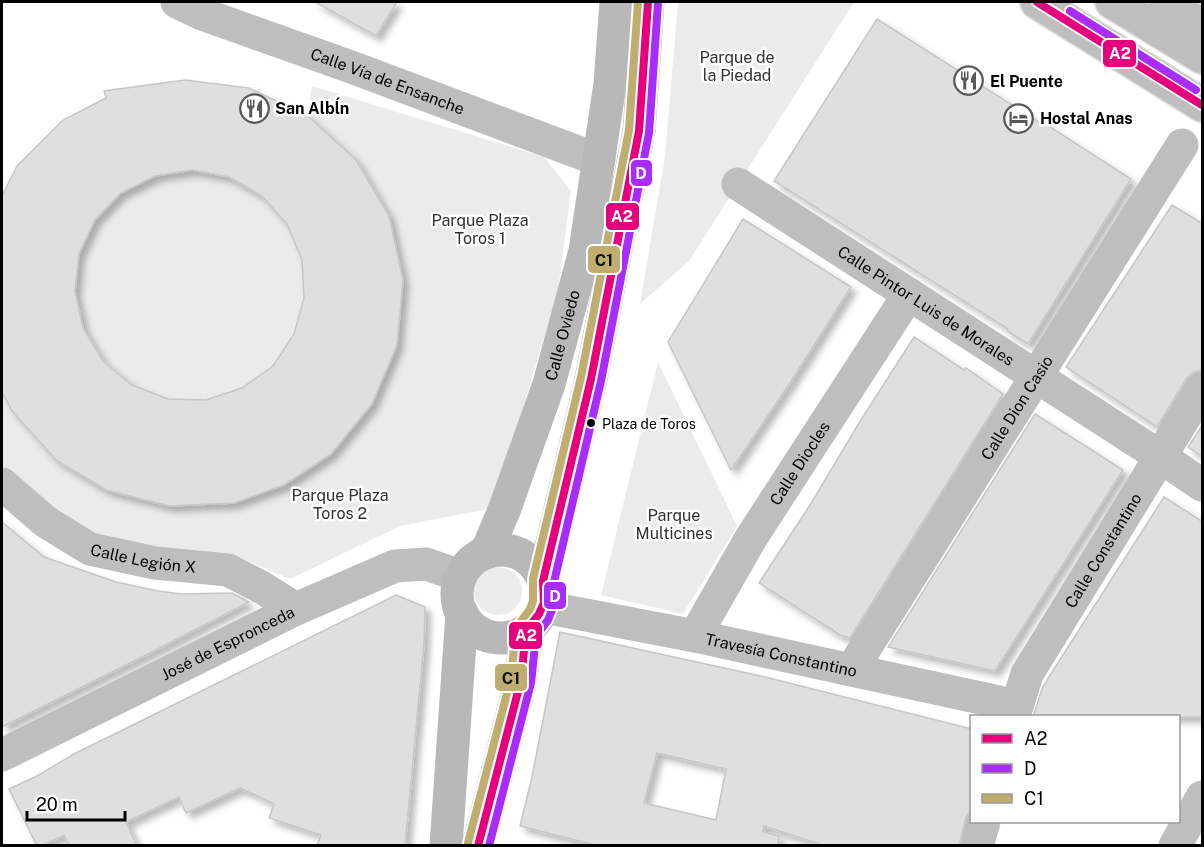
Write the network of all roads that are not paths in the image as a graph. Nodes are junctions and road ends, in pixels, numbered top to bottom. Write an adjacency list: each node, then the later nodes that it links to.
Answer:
1 (177, 2): 13 (main road, Calle Vía de Ensanche)
2 (616, 2): 13 (main road, Calle Oviedo)
3 (648, 2): 23 (main road, Calle Oviedo)
4 (1037, 2): 11 (main road)
5 (1076, 2): 10 (main road)
6 (1112, 2): 9 (main road)
7 (1164, 2): 8 (main road)
8 (1203, 26)
9 (1203, 57)
10 (1203, 81)
11 (1203, 105)
12 (1182, 146): 16 (main road, Calle Dion Casio)
13 (599, 160): 21 (main road, Calle Oviedo)
14 (738, 184): 15 (main road, Calle Pintor Luis de Morales)
15 (909, 294): 16 (main road, Calle Pintor Luis de Morales); 26 (main road, Calle Diocles)
16 (1035, 377): 18 (main road, Calle Pintor Luis de Morales); 27 (main road, Calle Dion Casio)
17 (1203, 389): 18 (main road, Calle Constantino)
18 (1161, 457): 20 (main road, Calle Pintor Luis de Morales); 28 (main road, Calle Constantino)
19 (2, 484): 24 (main road, Calle Legión X)
20 (1203, 485)
21 (486, 553): 22 (main road); 23 (main road)
22 (461, 576): 24 (main road, José de Espronceda); 25 (main road)
23 (538, 606): 25 (main road); 26 (main road, Travesía Constantino); 33 (main road, Calle Oviedo)
24 (296, 609): 29 (main road, José de Espronceda)
25 (462, 613): 32 (main road)
26 (695, 636): 27 (main road, Travesía Constantino)
27 (852, 669): 28 (main road, Travesía Constantino)
28 (1016, 711)
29 (2, 755)
30 (1203, 797): 35 (main road)
31 (984, 823): 34 (main road)
32 (446, 846)
33 (478, 846)
34 (977, 846)
35 (1175, 846)

